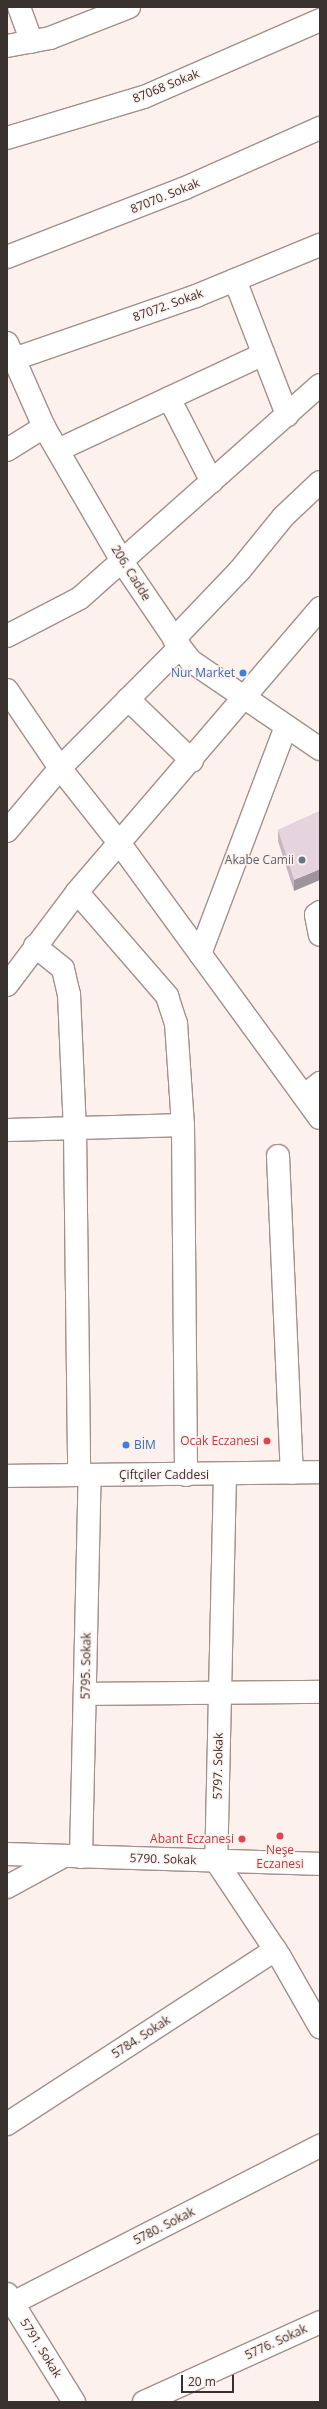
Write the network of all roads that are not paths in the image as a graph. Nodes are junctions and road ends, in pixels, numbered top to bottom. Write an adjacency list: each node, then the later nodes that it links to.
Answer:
1 (19, 7): 5 (street)
2 (314, 7): 4 (street)
3 (117, 9): 5 (street)
4 (320, 20): 8 (street, 87068 Sokak)
5 (32, 42): 6 (street)
6 (7, 46)
7 (320, 128): 10 (street, 87070. Sokak)
8 (7, 138)
9 (320, 244): 11 (street, 87072. Sokak)
10 (7, 257)
11 (235, 280): 12 (street, 87072. Sokak); 13 (street)
12 (11, 351): 17 (street, 206. Cadde)
13 (264, 354): 15 (street); 16 (street)
14 (320, 385): 16 (street)
15 (169, 398): 19 (street); 20 (street)
16 (287, 415): 20 (street)
17 (44, 426): 18 (street); 19 (street, 206. Cadde)
18 (7, 450)
19 (58, 450): 22 (street, 206. Cadde)
20 (212, 482): 22 (street)
21 (320, 482): 25 (street)
22 (124, 563): 24 (street); 25 (street, 206. Cadde)
23 (320, 608): 28 (street)
24 (7, 636)
25 (177, 643): 27 (street); 28 (street, 206. Cadde)
26 (7, 690): 32 (street)
27 (128, 699): 31 (street); 32 (street)
28 (245, 700): 29 (street, 206. Cadde); 31 (street)
29 (286, 728): 30 (street, 206. Cadde); 39 (street)
30 (320, 749)
31 (192, 761): 34 (street)
32 (60, 768): 33 (street); 34 (street)
33 (7, 831)
34 (120, 844): 35 (street); 39 (street)
35 (78, 892): 38 (street); 43 (street)
36 (320, 912): 37 (street)
37 (320, 934)
38 (35, 946): 40 (street); 44 (street, 5795. Sokak)
39 (200, 954): 41 (street)
40 (7, 985)
41 (312, 1089): 42 (street)
42 (320, 1118)
43 (183, 1125): 44 (street); 51 (street)
44 (74, 1129): 45 (street); 50 (street, 5795. Sokak)
45 (7, 1130)
46 (278, 1156): 48 (street)
47 (320, 1472): 48 (street, Çiftçiler Caddesi)
48 (292, 1473): 49 (street, Çiftçiler Caddesi)
49 (225, 1474): 51 (street, Çiftçiler Caddesi); 54 (street, 5797. Sokak)
50 (85, 1475): 51 (street, Çiftçiler Caddesi); 52 (street, Çiftçiler Caddesi); 55 (street, 5795. Sokak)
51 (186, 1475)
52 (7, 1476)
53 (320, 1692): 54 (street)
54 (220, 1693): 55 (street); 58 (street, 5797. Sokak)
55 (85, 1694): 57 (street, 5795. Sokak)
56 (7, 1854): 57 (street, 5790. Sokak)
57 (72, 1856): 58 (street, 5790. Sokak); 60 (street)
58 (216, 1861): 59 (street, 5790. Sokak); 61 (street)
59 (320, 1864)
60 (7, 1887)
61 (275, 1950): 62 (street); 63 (street, 5784. Sokak)
62 (320, 2027)
63 (7, 2124)
64 (320, 2146): 65 (street, 5780. Sokak)
65 (9, 2301): 67 (street, 5791. Sokak)
66 (320, 2322): 68 (street, 5776. Sokak)
67 (74, 2402)
68 (144, 2402)

